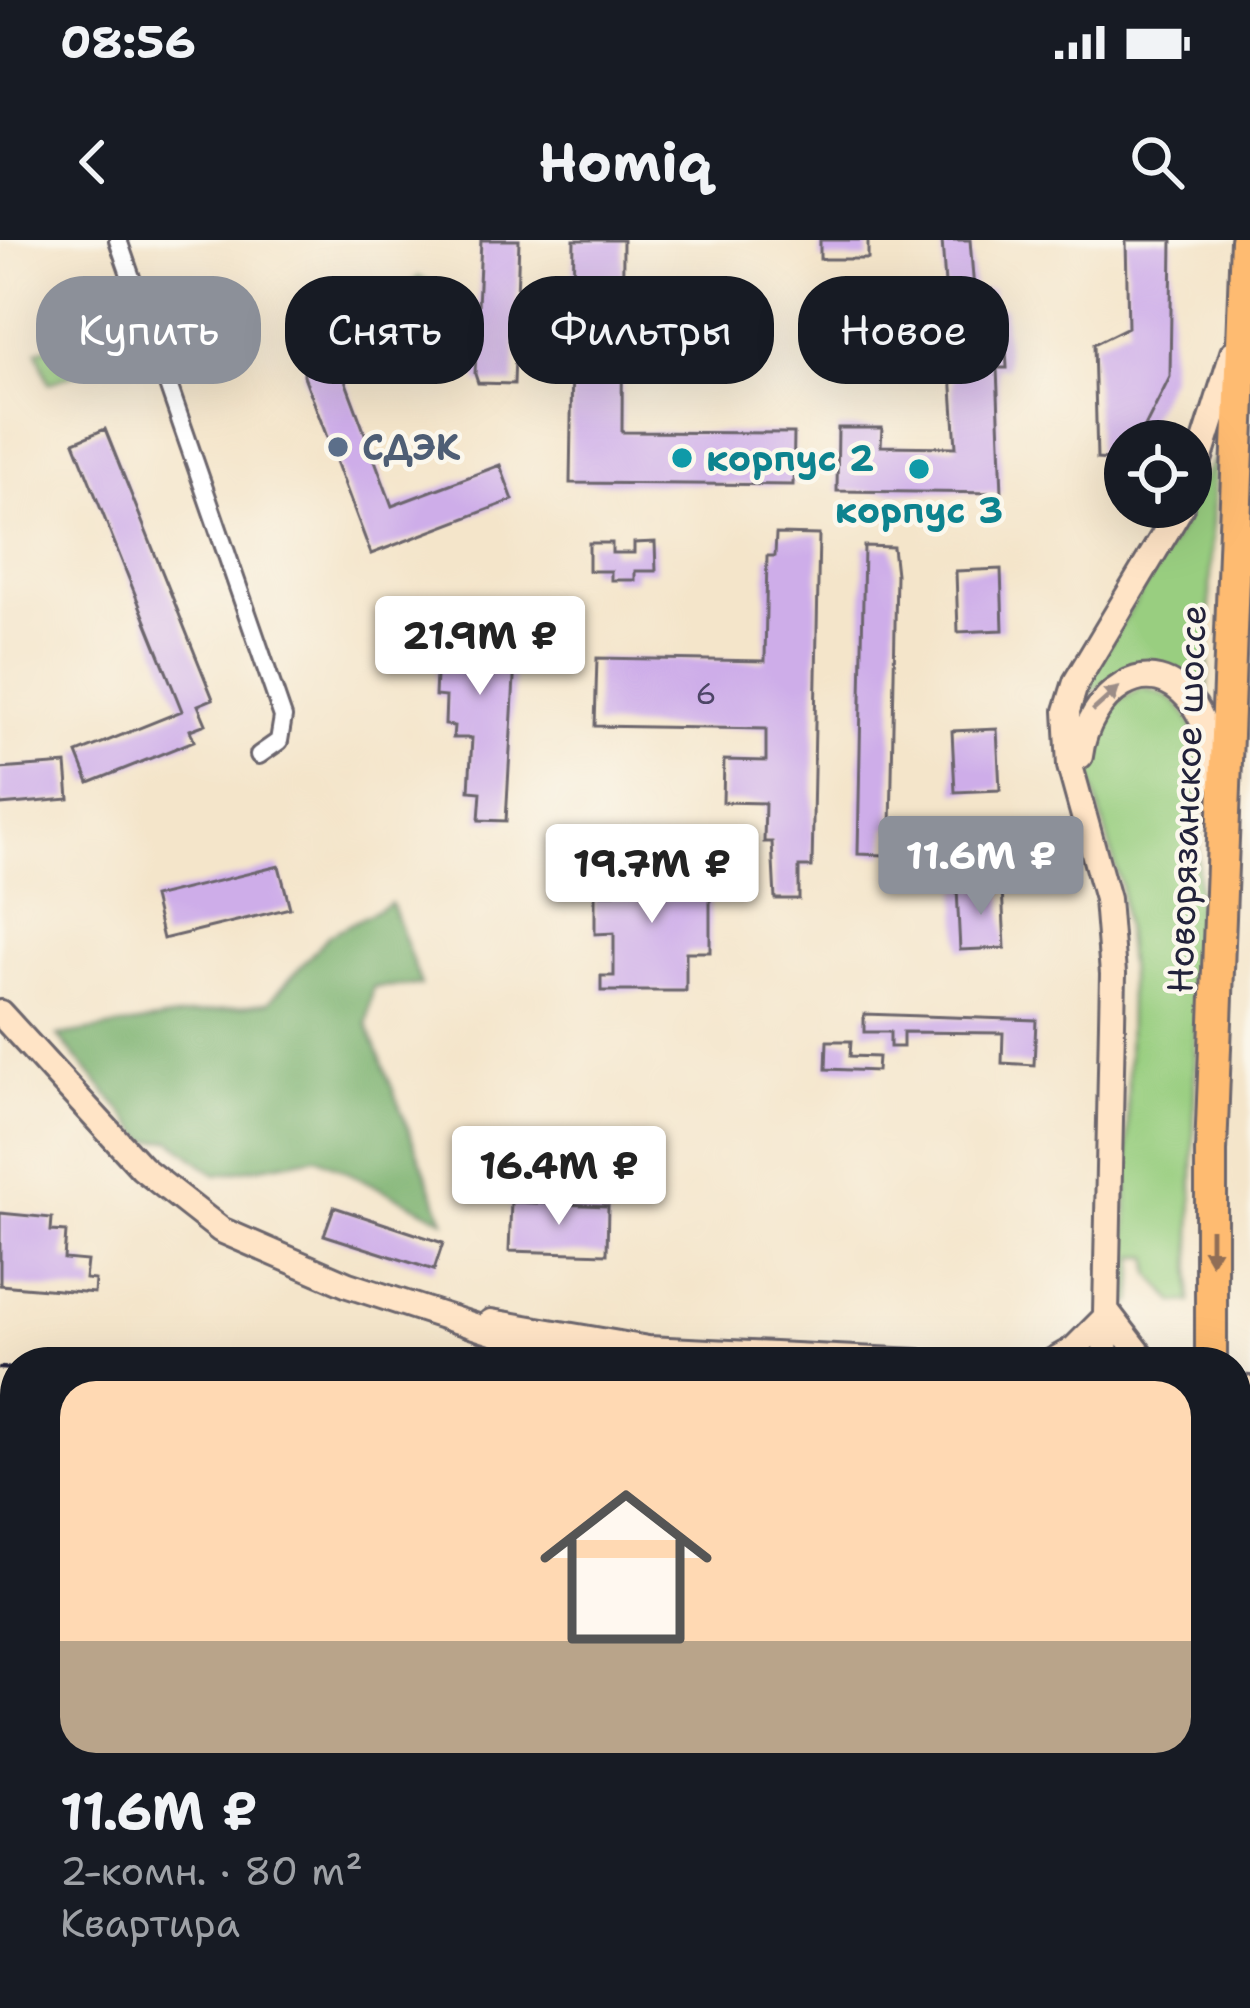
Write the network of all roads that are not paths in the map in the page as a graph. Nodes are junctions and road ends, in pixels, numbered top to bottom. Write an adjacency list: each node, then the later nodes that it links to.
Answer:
1 (118, 240): 6 (street)
2 (1246, 240): 3 (highway, Новорязанское шоссе)
3 (1245, 280): 4 (main road); 8 (highway, Новорязанское шоссе)
4 (1212, 426)
5 (1168, 528): 7 (main road)
6 (259, 755)
7 (1083, 806): 8 (main road, one-way to 8); 11 (main road)
8 (1225, 827): 17 (highway, Новорязанское шоссе, one-way to 17)
9 (0, 1013): 10 (main road)
10 (418, 1307): 12 (main road); 13 (main road)
11 (1109, 1314): 14 (main road); 15 (main road); 16 (main road)
12 (539, 1347)
13 (636, 1347)
14 (1076, 1347)
15 (1106, 1347)
16 (1134, 1347)
17 (1211, 1347)

